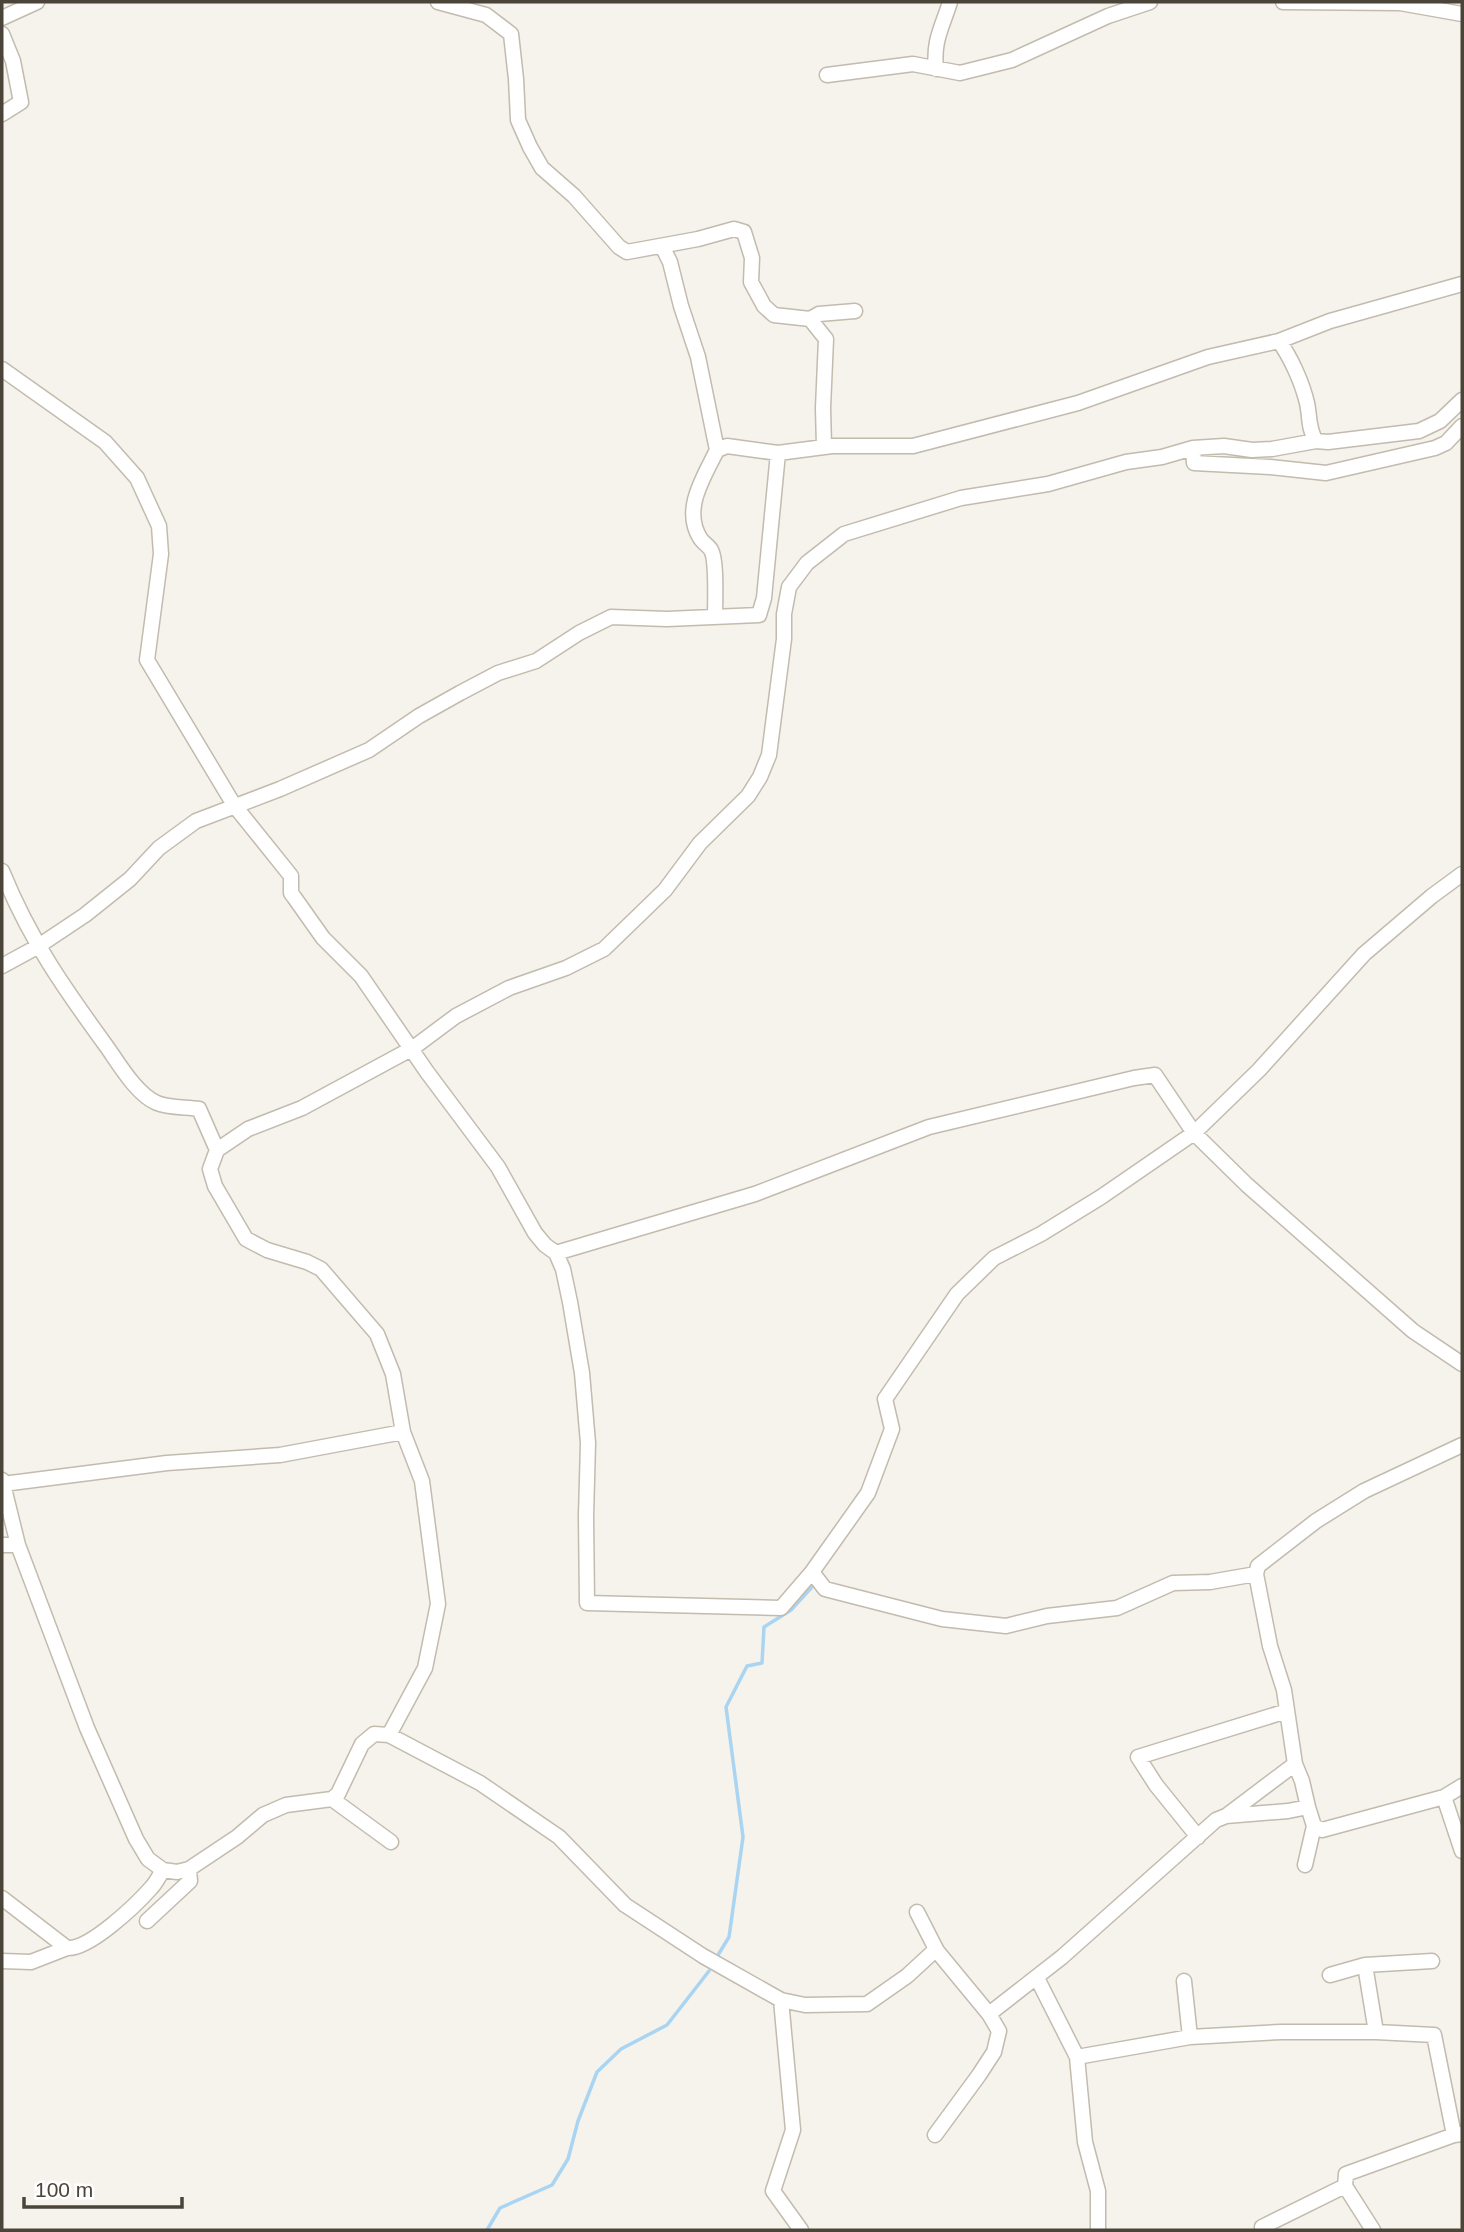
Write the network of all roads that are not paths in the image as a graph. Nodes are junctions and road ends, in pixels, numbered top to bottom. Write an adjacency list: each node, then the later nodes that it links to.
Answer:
1 (37, 2): 7 (street)
2 (438, 2): 12 (street)
3 (950, 2): 9 (street)
4 (1150, 2): 9 (street)
5 (1283, 2): 6 (street)
6 (1462, 14)
7 (2, 18)
8 (2, 34): 11 (street)
9 (936, 69): 10 (street)
10 (827, 75)
11 (2, 114)
12 (662, 246): 15 (street); 23 (street)
13 (1462, 284): 16 (street)
14 (855, 311): 15 (street)
15 (810, 319): 21 (street)
16 (1279, 341): 20 (street); 21 (street)
17 (2, 369): 28 (street)
18 (1462, 400): 20 (street)
19 (1462, 426): 22 (street)
20 (1316, 441): 22 (street)
21 (824, 447): 24 (street)
22 (1193, 448): 25 (street)
23 (717, 450): 24 (street); 27 (street)
24 (778, 453): 26 (street)
25 (784, 614): 26 (street); 33 (street)
26 (759, 615): 27 (street)
27 (715, 617): 28 (street)
28 (234, 805): 31 (street); 33 (street)
29 (2, 871): 31 (street)
30 (1462, 874): 34 (street)
31 (37, 947): 32 (street); 35 (street)
32 (2, 966)
33 (412, 1048): 35 (street); 36 (street)
34 (1194, 1133): 36 (street); 37 (street); 43 (street)
35 (217, 1150): 38 (street)
36 (556, 1253): 43 (street)
37 (1462, 1364)
38 (403, 1432): 40 (street); 46 (street)
39 (1462, 1445): 44 (street)
40 (2, 1482): 42 (street)
41 (2, 1545): 42 (street)
42 (18, 1545): 59 (street)
43 (813, 1572): 44 (street)
44 (1256, 1574): 45 (street)
45 (1287, 1711): 47 (street); 54 (street)
46 (389, 1735): 50 (street); 71 (street)
47 (1295, 1764): 51 (street); 52 (street)
48 (1462, 1786): 49 (street)
49 (1444, 1797): 53 (street); 56 (street)
50 (332, 1800): 55 (street); 58 (street)
51 (1308, 1807): 52 (street); 53 (street)
52 (1226, 1816): 54 (street)
53 (1314, 1826): 57 (street)
54 (1198, 1837): 69 (street)
55 (391, 1842)
56 (1462, 1852)
57 (1305, 1865)
58 (189, 1868): 59 (street); 62 (street)
59 (163, 1870): 63 (street)
60 (2, 1898): 63 (street)
61 (917, 1912): 64 (street)
62 (147, 1921)
63 (67, 1948): 65 (street)
64 (937, 1951): 71 (street); 72 (street)
65 (2, 1961)
66 (1432, 1961): 67 (street)
67 (1366, 1965): 68 (street); 73 (street)
68 (1330, 1975)
69 (1037, 1978): 72 (street); 75 (street)
70 (1184, 1981): 74 (street)
71 (781, 2000): 80 (street)
72 (989, 2014): 76 (street)
73 (1376, 2032): 74 (street); 77 (street)
74 (1190, 2037): 75 (street)
75 (1077, 2057): 81 (street)
76 (935, 2135)
77 (1458, 2135): 78 (street)
78 (1345, 2186): 79 (street); 82 (street)
79 (1262, 2227)
80 (801, 2230)
81 (1098, 2230)
82 (1373, 2230)

